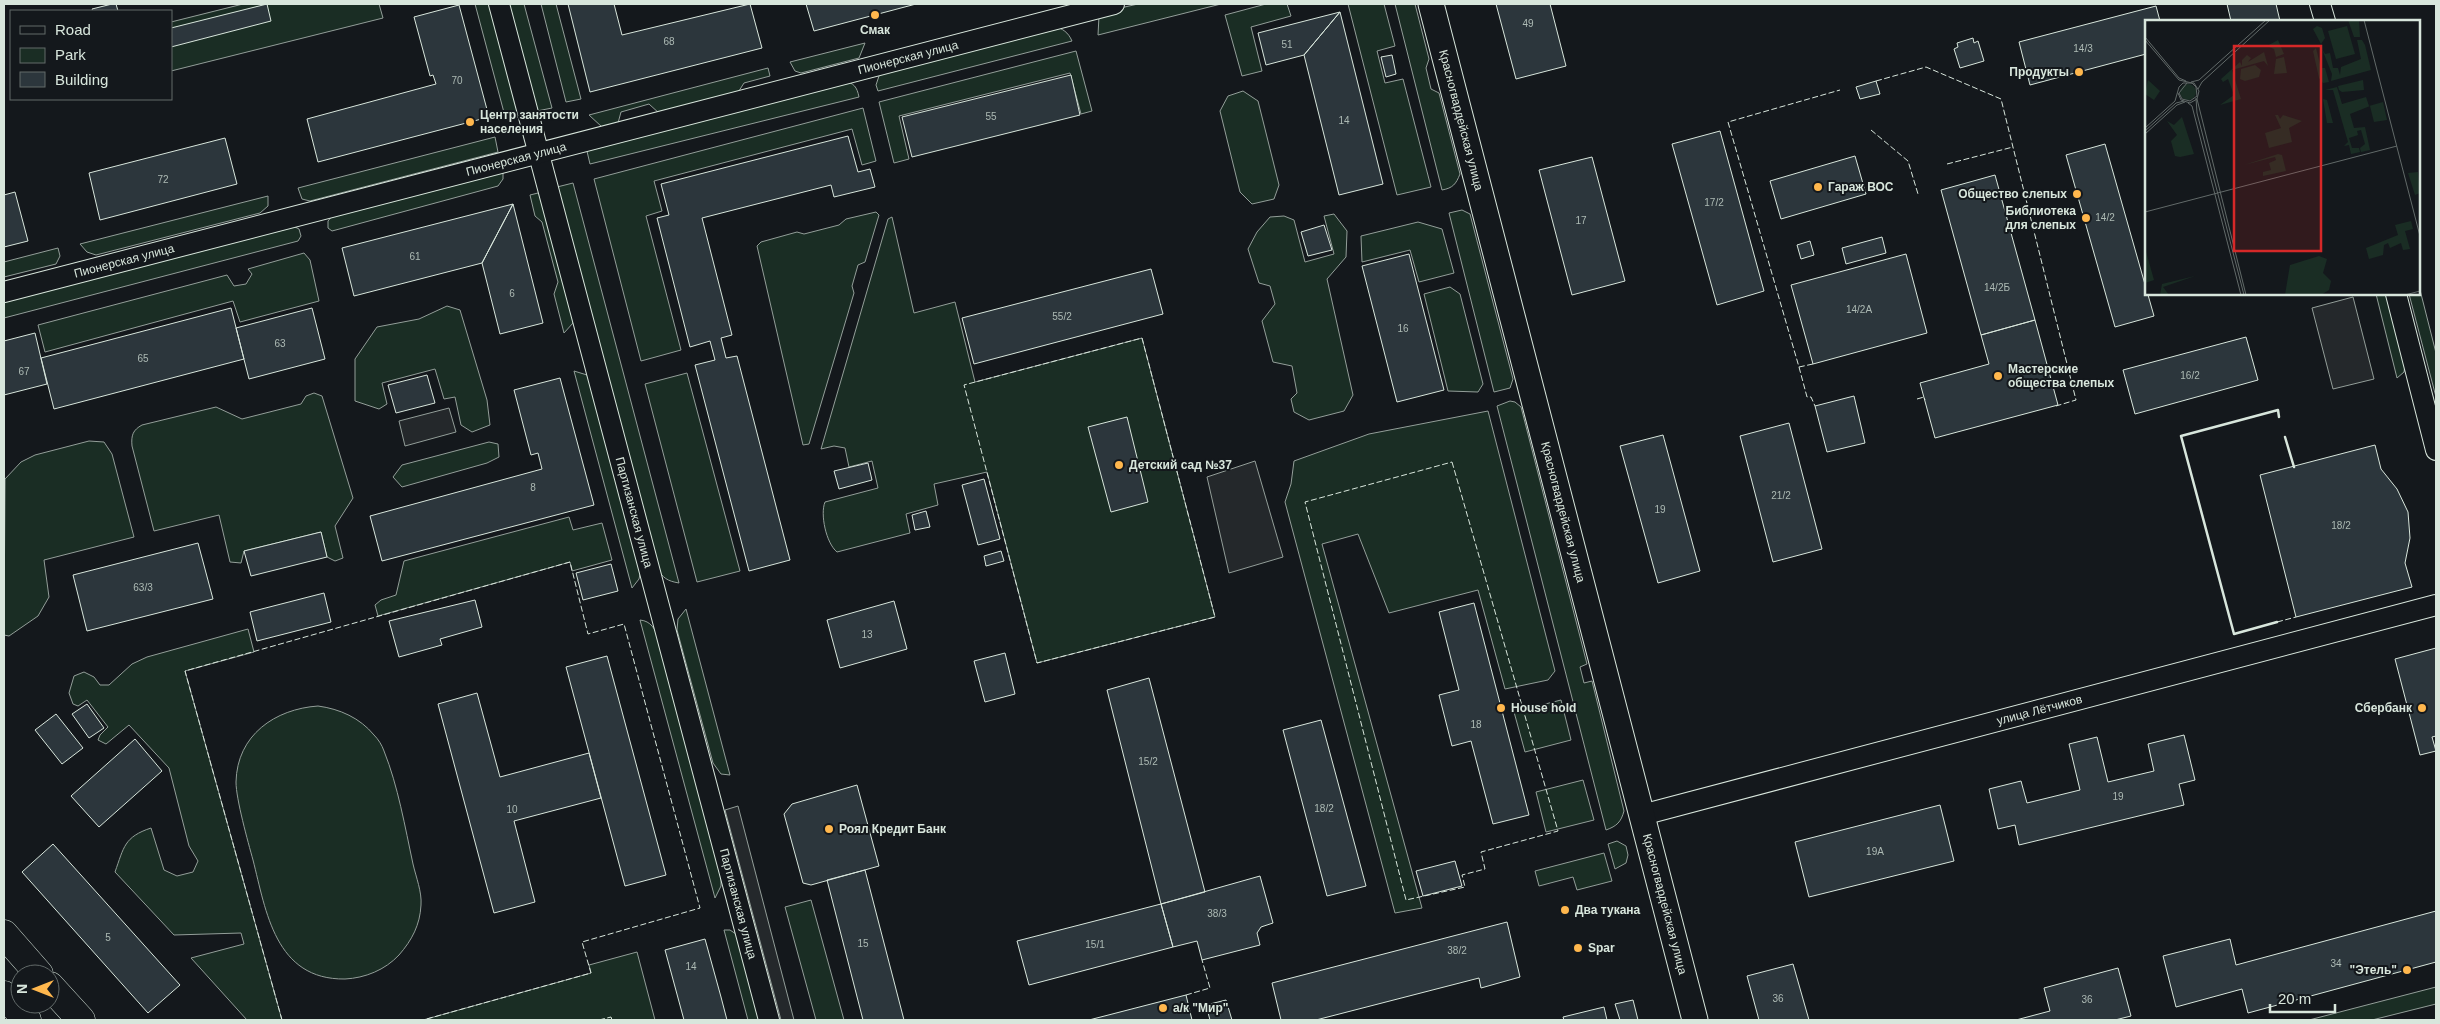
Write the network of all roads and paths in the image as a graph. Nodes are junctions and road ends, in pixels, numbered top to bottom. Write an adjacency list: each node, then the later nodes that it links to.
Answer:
1 (499, 4): 6 (street, Партизанская улица)
2 (1114, 4): 6 (street, Пионерская улица)
3 (1430, 4): 11 (street, Красногвардейская улица)
4 (2320, 4): 5 (street)
5 (2325, 20)
6 (539, 153): 7 (street, Пионерская улица); 16 (street, Партизанская улица)
7 (4, 292)
8 (2396, 295): 9 (street)
9 (2436, 450)
10 (2436, 605): 11 (street, улица Лётчиков)
11 (1642, 815): 17 (street, Красногвардейская улица)
12 (4, 934): 13 (main road)
13 (30, 964)
14 (60, 997): 15 (main road)
15 (81, 1020)
16 (769, 1020)
17 (1695, 1020)

